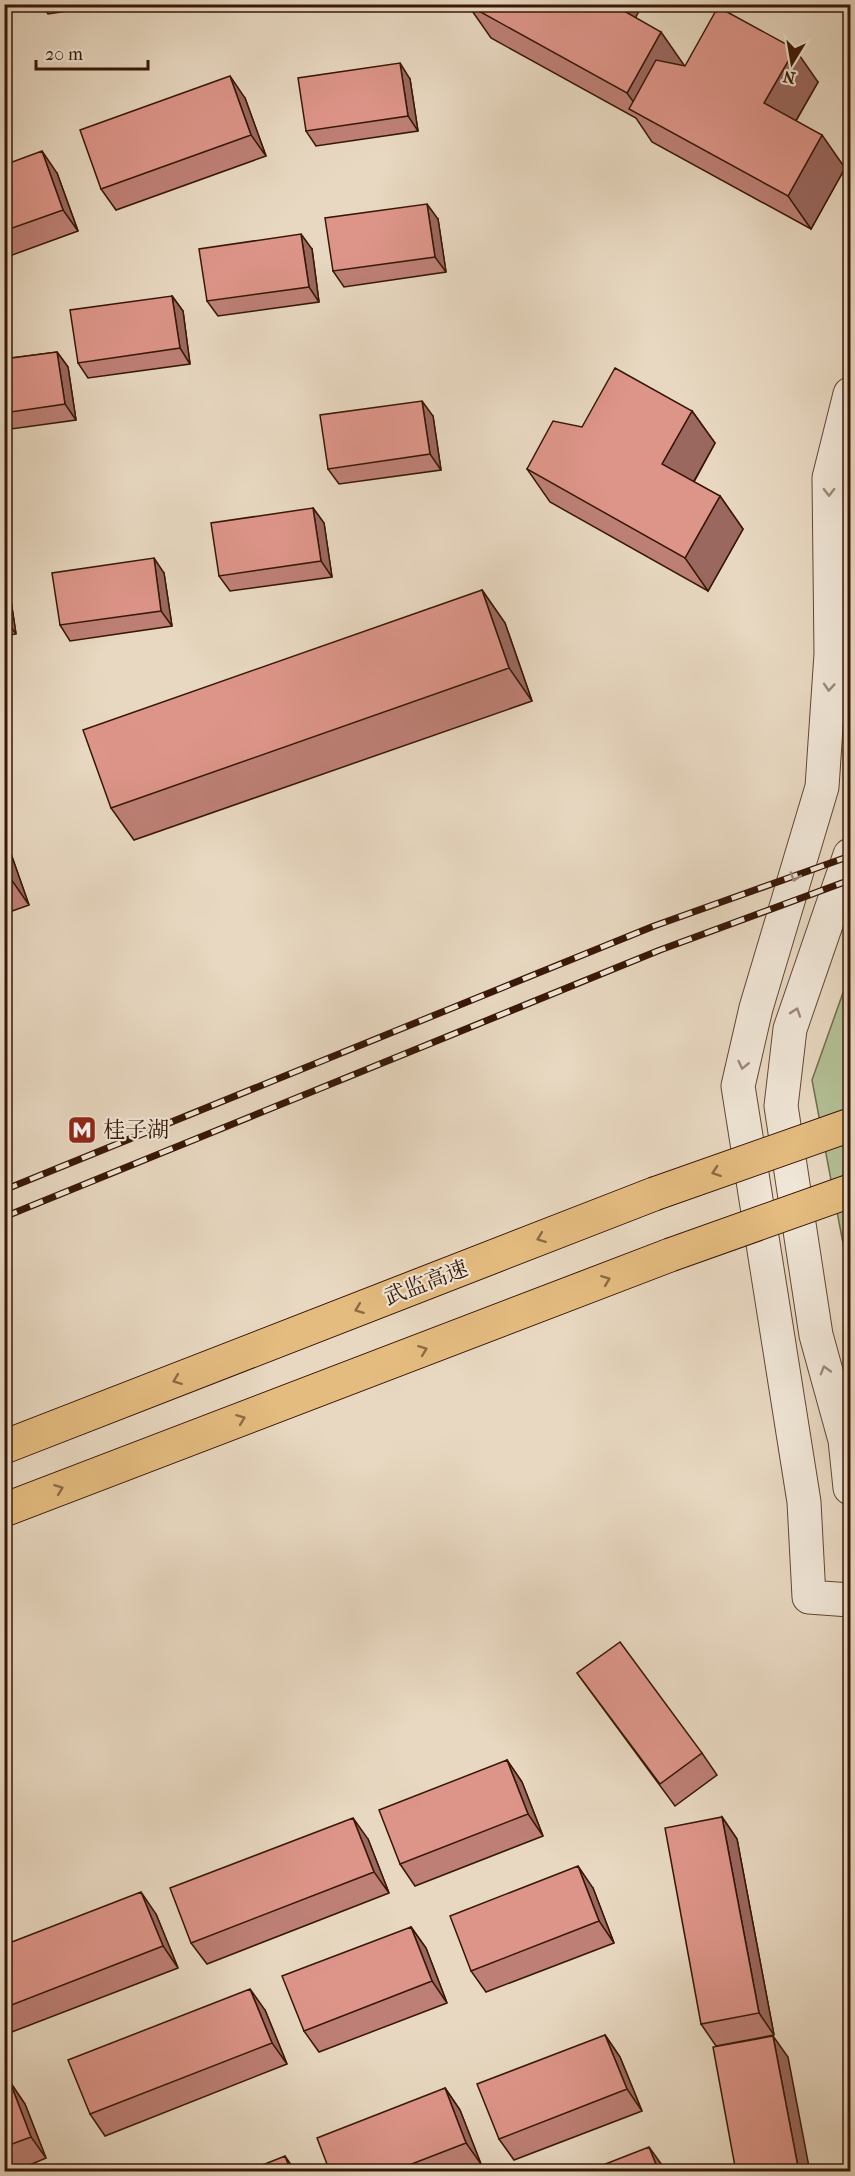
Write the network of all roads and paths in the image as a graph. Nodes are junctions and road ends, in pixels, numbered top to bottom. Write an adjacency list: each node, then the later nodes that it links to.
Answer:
1 (850, 394): 8 (street, one-way to 8)
2 (850, 855): 6 (street, one-way to 2)
3 (850, 1125): 5 (highway, 武监高速, one-way to 5, bridge)
4 (850, 1191): 7 (highway, one-way to 4, bridge)
5 (4, 1447)
6 (850, 1488)
7 (4, 1510)
8 (850, 1600)

